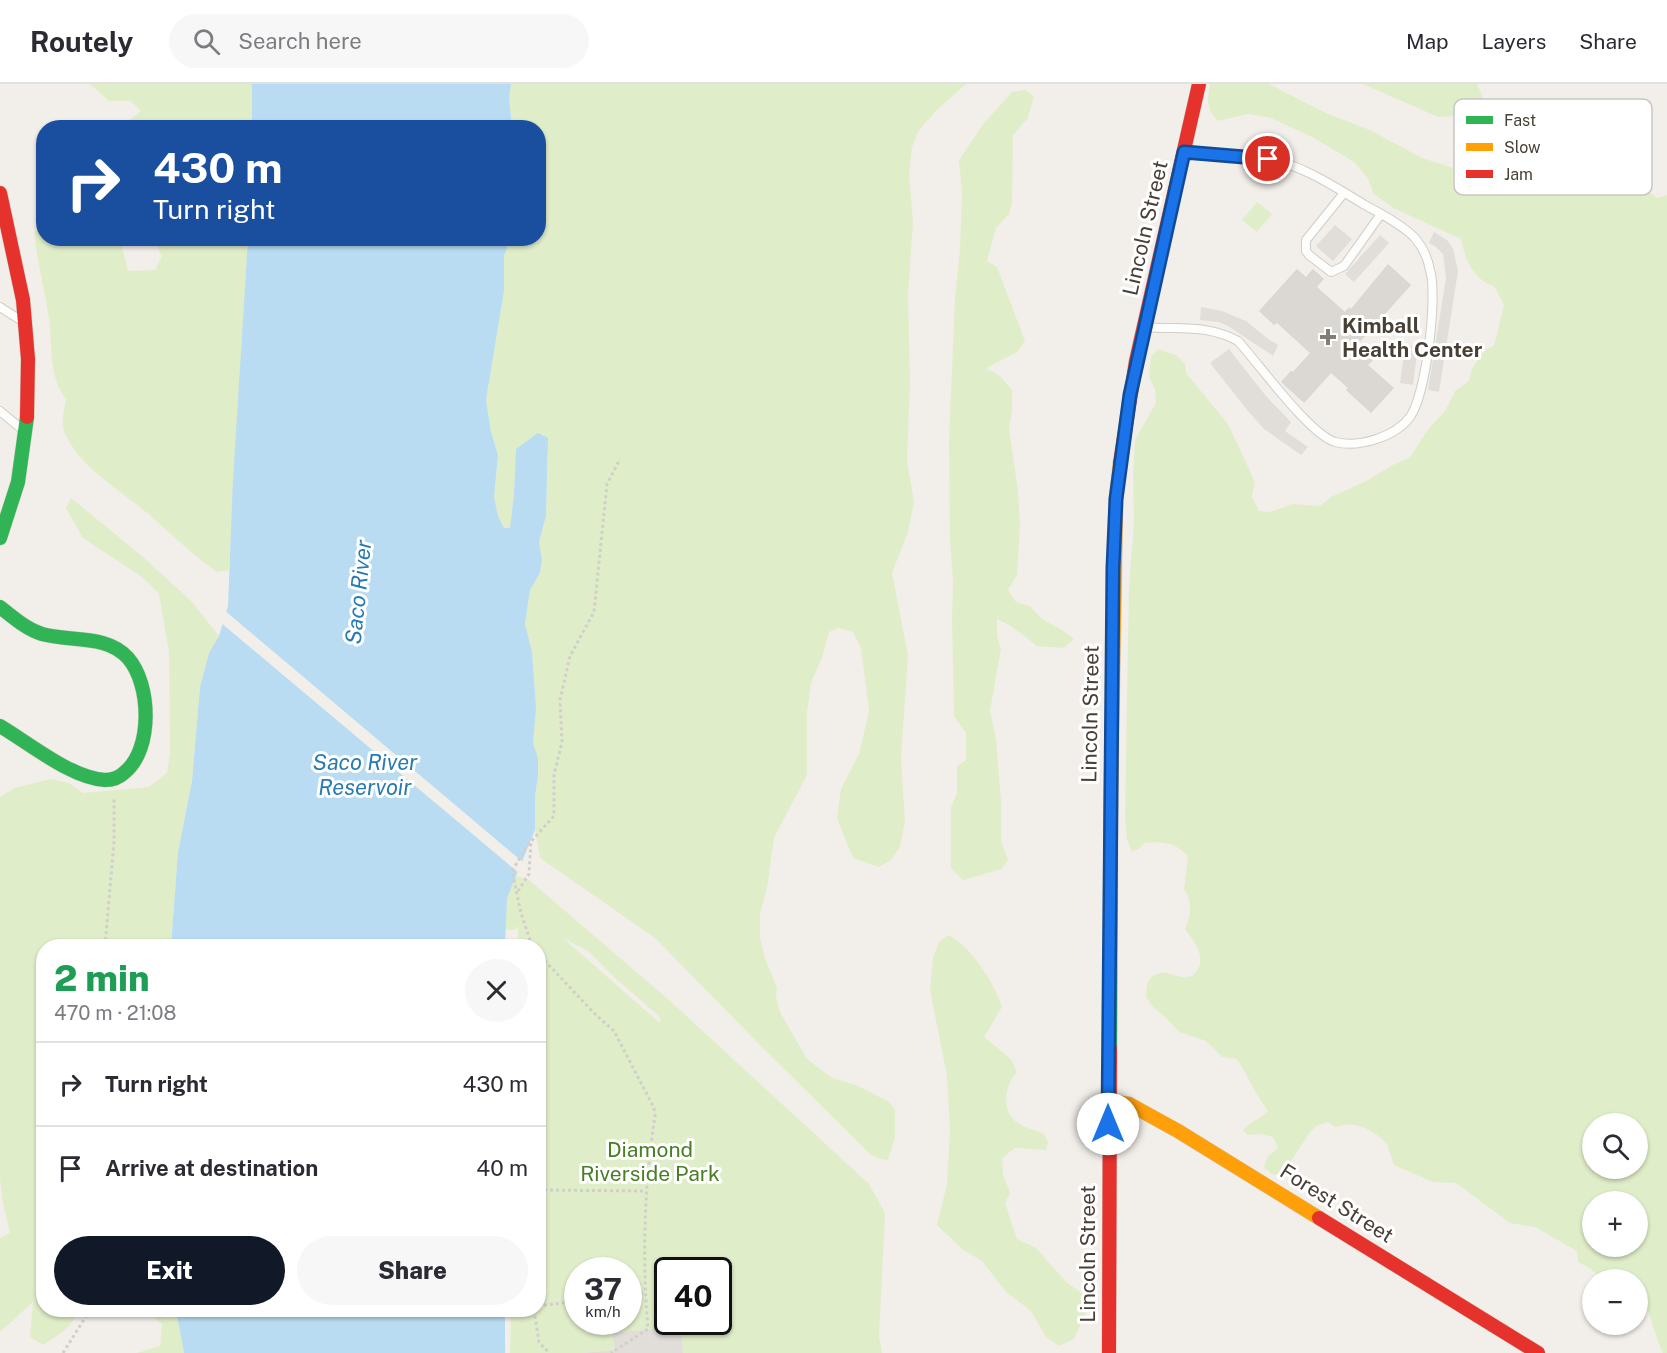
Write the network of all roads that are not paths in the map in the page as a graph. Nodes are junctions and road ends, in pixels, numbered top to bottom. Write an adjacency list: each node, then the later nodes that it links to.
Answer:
1 (1200, 84): 2 (street, Lincoln Street)
2 (1184, 152): 3 (lane); 9 (street, Lincoln Street)
3 (1344, 192): 5 (lane); 5 (lane)
4 (0, 193): 6 (street)
5 (1381, 214): 9 (lane)
6 (4, 231): 8 (street)
7 (0, 307): 8 (lane)
8 (25, 323): 11 (street)
9 (1144, 327): 15 (street, Lincoln Street)
10 (0, 411): 11 (lane)
11 (25, 432): 12 (street)
12 (0, 538)
13 (0, 607): 14 (street)
14 (0, 726)
15 (1108, 1101): 16 (street, Lincoln Street); 17 (street, Forest Street)
16 (1108, 1353)
17 (1538, 1353)

